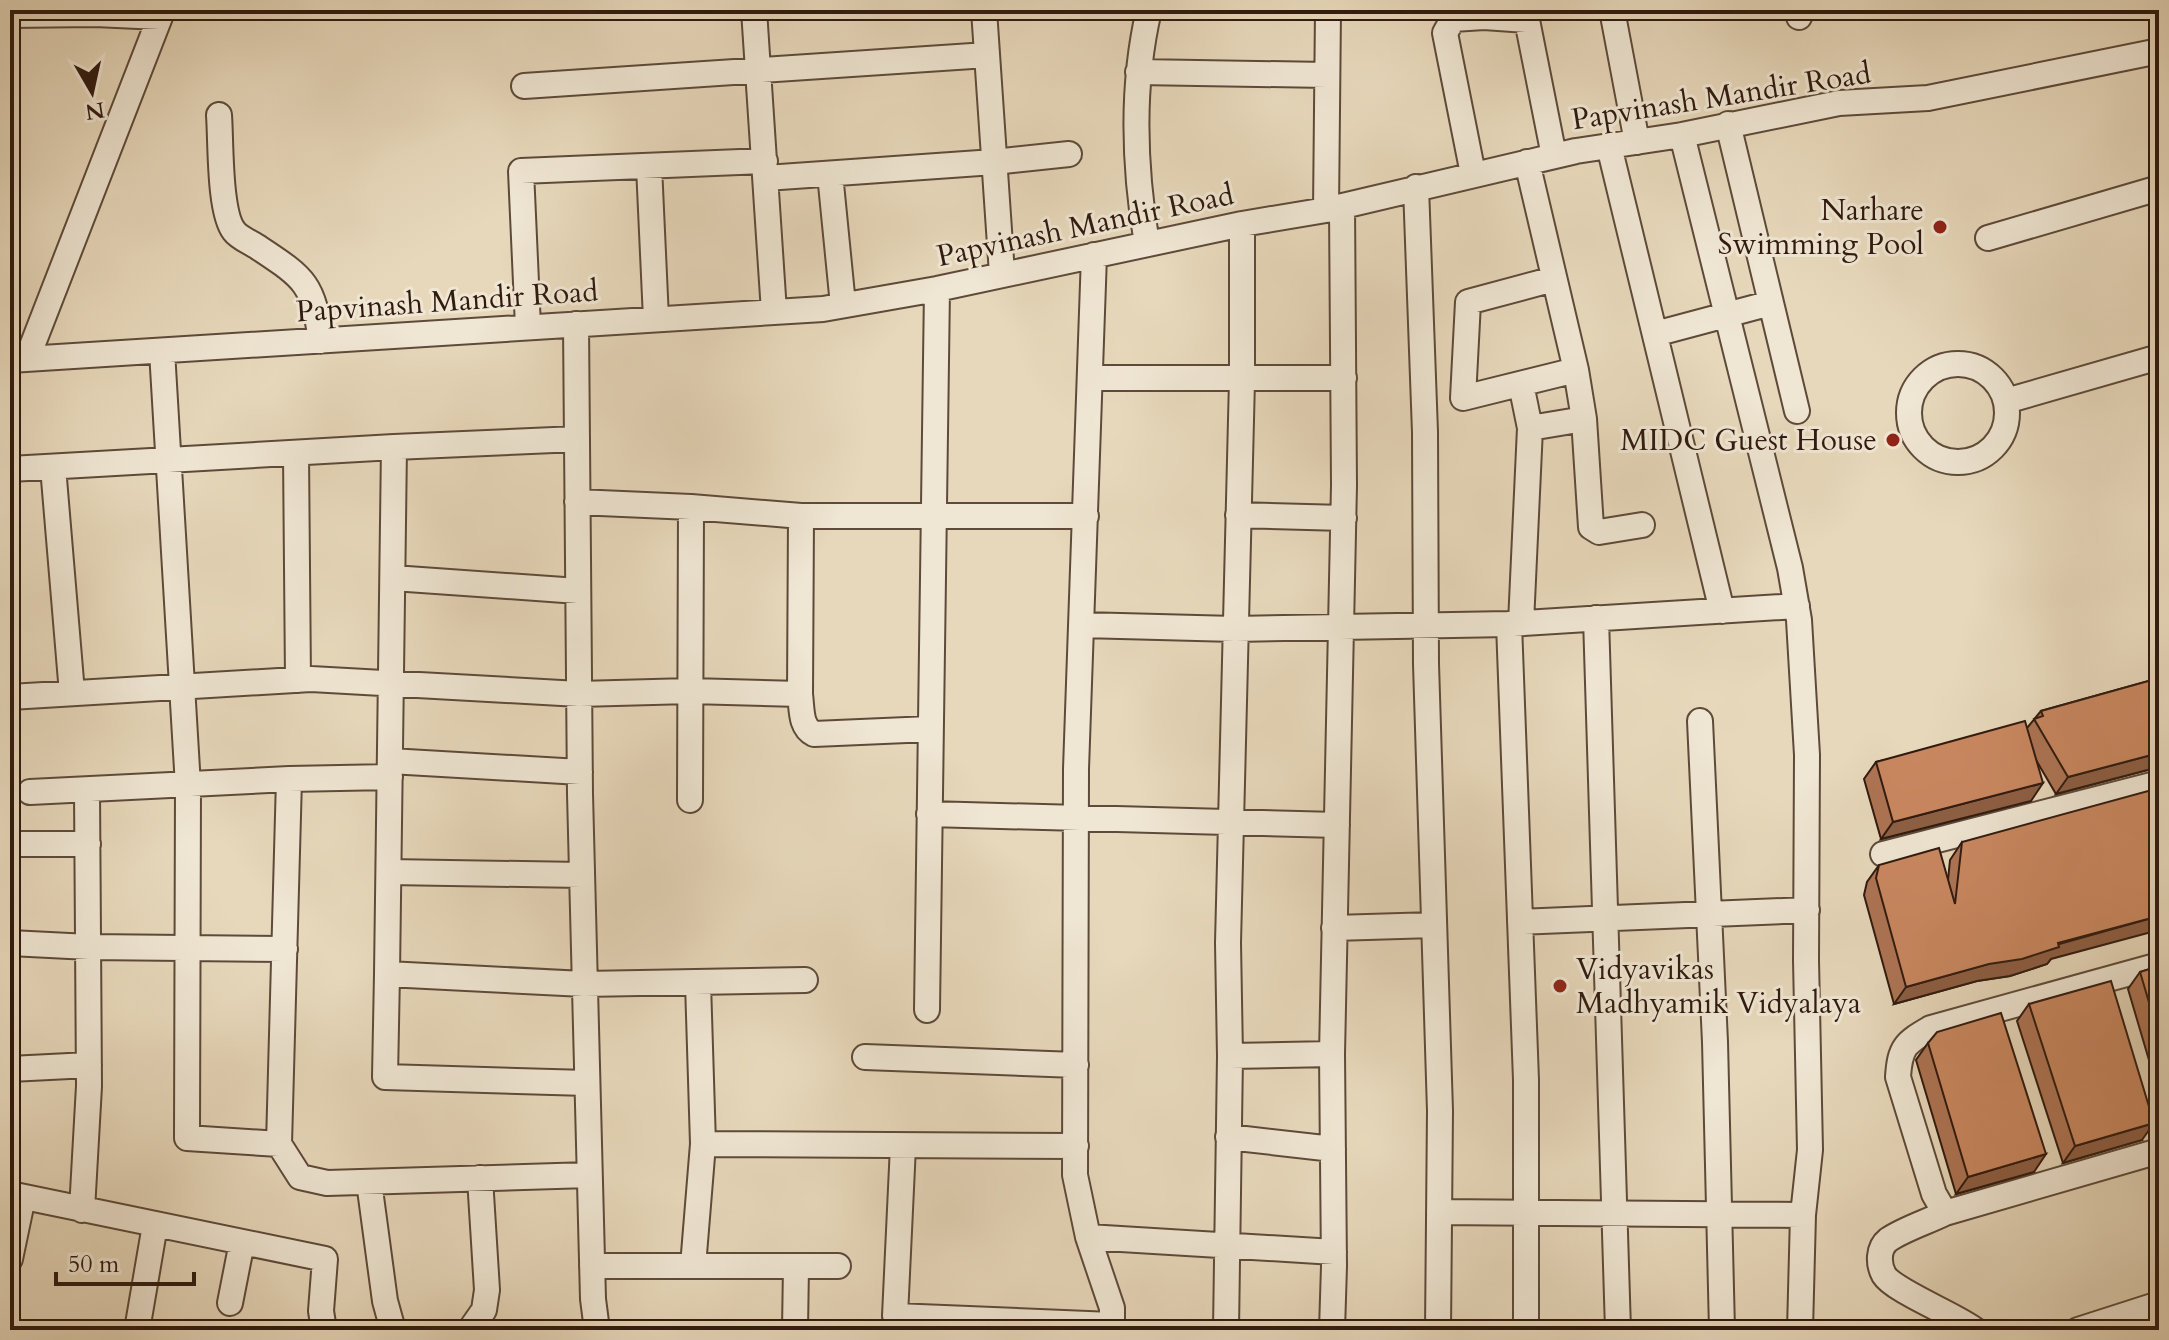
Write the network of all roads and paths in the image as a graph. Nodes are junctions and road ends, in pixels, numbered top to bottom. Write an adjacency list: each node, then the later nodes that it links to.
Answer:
1 (754, 10): 10 (street)
2 (984, 10): 9 (street)
3 (1149, 10): 11 (street)
4 (1328, 10): 12 (street)
5 (1612, 10): 17 (street)
6 (1461, 14): 20 (street); 26 (street)
7 (10, 15): 48 (street)
8 (2159, 51): 15 (street, Papvinash Mandir Road)
9 (987, 55): 10 (street); 21 (street)
10 (758, 71): 13 (street); 24 (street)
11 (1138, 72): 12 (street); 32 (street)
12 (1327, 75): 29 (street)
13 (524, 86)
14 (219, 115): 45 (street)
15 (1728, 124): 16 (street, Papvinash Mandir Road); 37 (street)
16 (1682, 135): 17 (street, Papvinash Mandir Road); 40 (street)
17 (1637, 142): 18 (street, Papvinash Mandir Road)
18 (1609, 146): 20 (street, Papvinash Mandir Road); 44 (street)
19 (1069, 154): 21 (street)
20 (1554, 156): 22 (street, Papvinash Mandir Road)
21 (994, 162): 25 (street); 34 (street)
22 (1527, 162): 26 (street, Papvinash Mandir Road); 35 (street)
23 (649, 166): 24 (street); 41 (street); 43 (street)
24 (765, 170): 25 (street); 39 (street)
25 (830, 174): 38 (street)
26 (1473, 174): 27 (street, Papvinash Mandir Road)
27 (1416, 187): 29 (street, Papvinash Mandir Road); 79 (street)
28 (2159, 188): 31 (street)
29 (1334, 208): 30 (street, Papvinash Mandir Road); 51 (street)
30 (1242, 224): 32 (street, Papvinash Mandir Road); 52 (street)
31 (1988, 238)
32 (1147, 244): 33 (street, Papvinash Mandir Road)
33 (1094, 255): 34 (street, Papvinash Mandir Road); 50 (street)
34 (1002, 274): 36 (street, Papvinash Mandir Road)
35 (1554, 279): 49 (street); 53 (street)
36 (937, 289): 38 (street, Papvinash Mandir Road); 68 (street)
37 (1771, 303): 40 (street); 55 (street)
38 (843, 305): 39 (street, Papvinash Mandir Road)
39 (774, 312): 41 (street, Papvinash Mandir Road)
40 (1726, 317): 44 (street); 74 (street)
41 (656, 319): 42 (street, Papvinash Mandir Road)
42 (576, 324): 43 (street, Papvinash Mandir Road); 58 (street)
43 (528, 327): 45 (street, Papvinash Mandir Road)
44 (1655, 334): 75 (street)
45 (321, 341): 46 (street, Papvinash Mandir Road)
46 (162, 351): 48 (street, Papvinash Mandir Road); 61 (street)
47 (2159, 357): 54 (street)
48 (19, 360)
49 (1576, 370): 53 (street); 56 (street)
50 (1090, 378): 52 (street); 69 (street)
51 (1344, 378): 52 (street); 70 (street)
52 (1242, 380): 66 (street)
53 (1521, 384): 57 (street)
54 (2006, 401): 54 (street)
55 (1797, 411)
56 (1584, 419): 57 (street); 71 (street)
57 (1530, 428): 77 (street)
58 (577, 439): 59 (street); 64 (street)
59 (394, 447): 60 (street); 72 (street)
60 (296, 453): 61 (street); 82 (street)
61 (168, 462): 62 (street); 84 (street)
62 (53, 467): 63 (street); 86 (street)
63 (10, 469)
64 (577, 502): 65 (street); 73 (street)
65 (691, 507): 67 (street); 85 (street)
66 (1238, 515): 70 (street); 81 (street)
67 (801, 516): 68 (street); 88 (street)
68 (933, 516): 69 (street); 91 (street)
69 (1086, 516): 78 (street)
70 (1344, 518): 80 (street)
71 (1642, 525)
72 (393, 578): 73 (street); 83 (street)
73 (578, 591): 87 (street)
74 (1797, 606): 75 (street); 109 (street)
75 (1722, 611): 76 (street)
76 (1596, 618): 77 (street); 111 (street)
77 (1515, 623): 79 (street); 112 (street)
78 (1082, 625): 81 (street); 101 (street)
79 (1426, 625): 80 (street); 113 (street)
80 (1341, 627): 81 (street); 103 (street)
81 (1235, 629): 102 (street)
82 (298, 680): 83 (street); 84 (street)
83 (392, 683): 87 (street); 92 (street)
84 (181, 686): 86 (street); 96 (street)
85 (690, 691): 87 (street); 88 (street); 99 (street)
86 (72, 693): 89 (street)
87 (579, 694): 93 (street)
88 (800, 694): 91 (street)
89 (10, 697)
90 (1700, 721): 110 (street)
91 (930, 729): 100 (street)
92 (390, 769): 93 (street); 94 (street); 107 (street)
93 (580, 772): 108 (street)
94 (289, 779): 96 (street); 118 (street)
95 (2159, 783): 106 (street)
96 (188, 786): 97 (street); 117 (street)
97 (87, 791): 98 (street); 105 (street)
98 (30, 792)
99 (690, 800)
100 (929, 814): 101 (street); 124 (street)
101 (1075, 818): 102 (street); 131 (street)
102 (1231, 822): 103 (street); 128 (street)
103 (1337, 825): 114 (street)
104 (10, 844): 105 (street)
105 (88, 844): 116 (street)
106 (1883, 854)
107 (389, 872): 108 (street); 120 (street)
108 (582, 875): 123 (street)
109 (1807, 910): 110 (street); 153 (street)
110 (1710, 916): 111 (street); 152 (street)
111 (1606, 919): 112 (street); 150 (street)
112 (1520, 922): 149 (street)
113 (1434, 925): 114 (street); 148 (street)
114 (1334, 928): 127 (street)
115 (10, 943): 116 (street)
116 (89, 947): 117 (street); 130 (street)
117 (188, 948): 118 (street); 136 (street)
118 (285, 949): 136 (street)
119 (2159, 965): 125 (street)
120 (387, 974): 123 (street); 133 (street)
121 (805, 980): 122 (street)
122 (698, 983): 123 (street); 137 (street)
123 (584, 984): 133 (street)
124 (927, 1010)
125 (1998, 1010): 126 (street); 151 (street)
126 (2007, 1038)
127 (1332, 1054): 128 (street); 140 (street)
128 (1230, 1056): 134 (street)
129 (865, 1057): 131 (street)
130 (89, 1065): 132 (street); 147 (street)
131 (1076, 1065): 139 (street)
132 (10, 1069)
133 (587, 1083): 142 (street)
134 (1228, 1137): 140 (street); 157 (street)
135 (2157, 1142): 144 (street)
136 (279, 1144): 145 (street)
137 (703, 1144): 138 (street); 161 (street)
138 (903, 1146): 139 (street); 167 (street)
139 (1076, 1146): 155 (street)
140 (1333, 1149): 158 (street)
141 (2044, 1153): 144 (street)
142 (589, 1175): 143 (street); 160 (street)
143 (480, 1178): 145 (street); 171 (street)
144 (2053, 1181): 151 (street)
145 (369, 1182): 170 (street)
146 (16, 1195): 147 (street); 159 (street)
147 (82, 1210): 154 (street)
148 (1439, 1212): 149 (street); 176 (street)
149 (1526, 1213): 150 (street); 177 (street)
150 (1616, 1213): 152 (street); 178 (street)
151 (1945, 1213): 181 (street)
152 (1718, 1214): 153 (street); 179 (street)
153 (1803, 1215): 180 (street)
154 (155, 1225): 156 (street); 168 (street)
155 (1088, 1237): 157 (street); 167 (street)
156 (242, 1242): 164 (street); 169 (street)
157 (1227, 1245): 158 (street); 174 (street)
158 (1334, 1252): 175 (street)
159 (10, 1259)
160 (592, 1266): 161 (street); 172 (street)
161 (693, 1266): 162 (street)
162 (796, 1266): 163 (street); 173 (street)
163 (838, 1266)
164 (230, 1303)
165 (2159, 1304): 166 (street)
166 (2128, 1323): 182 (street)
167 (1112, 1327)
168 (137, 1330)
169 (324, 1330)
170 (393, 1330)
171 (470, 1330)
172 (597, 1330)
173 (795, 1330)
174 (1226, 1330)
175 (1332, 1330)
176 (1438, 1330)
177 (1526, 1330)
178 (1618, 1330)
179 (1722, 1330)
180 (1800, 1330)
181 (1975, 1330)
182 (2078, 1330)

